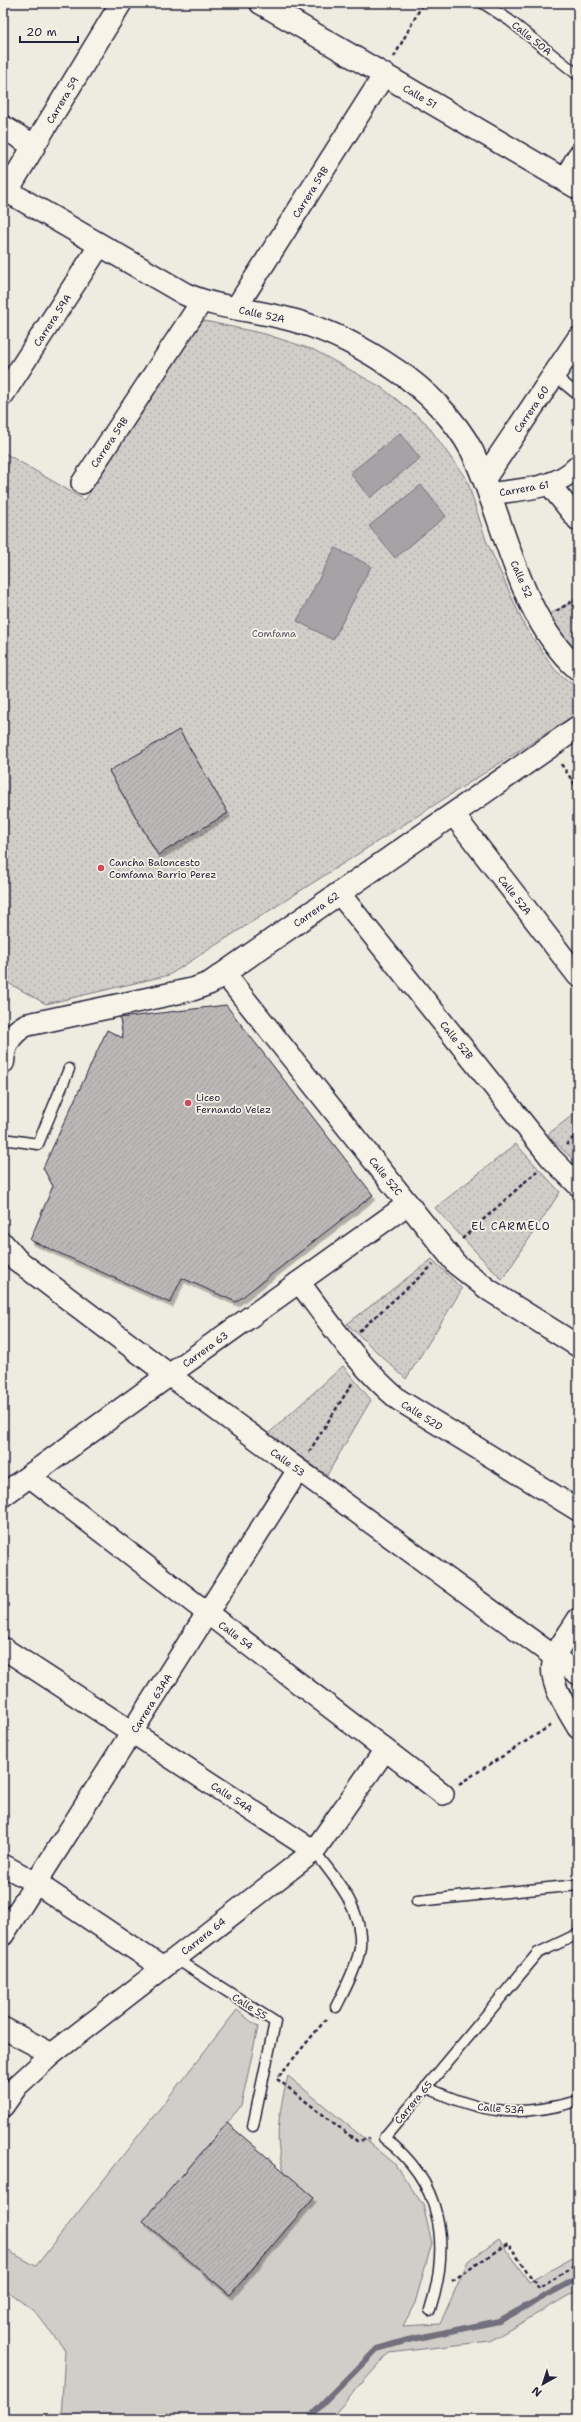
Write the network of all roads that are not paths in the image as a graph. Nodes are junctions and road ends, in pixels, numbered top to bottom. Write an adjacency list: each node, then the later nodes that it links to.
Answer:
1 (121, 3): 7 (street, Carrera 59)
2 (261, 3): 4 (street, Calle 51)
3 (483, 3): 5 (lane, Calle 50A)
4 (384, 75): 9 (street, Calle 51); 13 (street, Carrera 59B)
5 (578, 75)
6 (3, 127): 7 (street)
7 (34, 146): 10 (street, Carrera 59)
8 (578, 156): 9 (street)
9 (571, 184)
10 (4, 192): 11 (street, Calle 52A)
11 (100, 245): 12 (street, Calle 52A); 17 (street, Carrera 59A)
12 (202, 301): 13 (street, Calle 52A); 19 (street, Carrera 59B)
13 (236, 308): 21 (street, Calle 52A)
14 (578, 339): 15 (street, Carrera 60)
15 (554, 375): 16 (lane); 21 (street, Carrera 60)
16 (578, 395)
17 (3, 396)
18 (578, 466): 20 (street, Carrera 61)
19 (82, 482)
20 (550, 485): 21 (street, Carrera 61); 22 (street)
21 (486, 487): 23 (street, Calle 52)
22 (578, 520)
23 (578, 669)
24 (578, 727): 25 (street, Carrera 62)
25 (453, 814): 26 (street, Carrera 62); 28 (street, Calle 52A)
26 (339, 893): 27 (street, Carrera 62); 32 (street, Calle 52B)
27 (224, 973): 29 (street, Carrera 62); 33 (street, Calle 52C)
28 (578, 976)
29 (3, 1062)
30 (69, 1069): 31 (lane)
31 (3, 1139)
32 (578, 1185)
33 (408, 1204): 35 (street, Carrera 63); 36 (street, Calle 52C)
34 (3, 1244): 37 (street, Calle 53)
35 (299, 1282): 37 (street, Carrera 63); 41 (street, Calle 52D)
36 (578, 1346)
37 (168, 1375): 38 (street, Calle 53); 39 (street, Carrera 63)
38 (298, 1470): 42 (street, Carrera 63AA); 45 (street, Calle 53)
39 (29, 1476): 40 (street, Carrera 63); 42 (street, Calle 54)
40 (3, 1495)
41 (578, 1510)
42 (207, 1613): 48 (street, Carrera 63AA); 49 (street, Calle 54)
43 (578, 1619): 45 (street)
44 (3, 1648): 48 (street, Calle 54A)
45 (555, 1657): 46 (street, Calle 53); 47 (street)
46 (578, 1674)
47 (574, 1720)
48 (132, 1732): 51 (street, Calle 54A); 53 (street, Carrera 63AA)
49 (386, 1750): 50 (street, Calle 54); 51 (street, Carrera 64)
50 (443, 1794)
51 (314, 1851): 58 (street, Carrera 64); 59 (lane, Calle 54A)
52 (3, 1865): 53 (street, Calle 55)
53 (36, 1883): 57 (street, Carrera 63AA); 58 (street, Calle 55)
54 (578, 1885): 55 (lane)
55 (417, 1901)
56 (578, 1934): 62 (lane, Carrera 65)
57 (3, 1935)
58 (169, 1963): 61 (street, Carrera 64); 65 (lane, Calle 55)
59 (336, 2007)
60 (3, 2028): 61 (street)
61 (52, 2054): 64 (street, Carrera 64)
62 (426, 2087): 63 (lane, Calle 53A); 66 (lane, Carrera 65)
63 (578, 2101)
64 (3, 2106)
65 (253, 2126)
66 (430, 2310)

